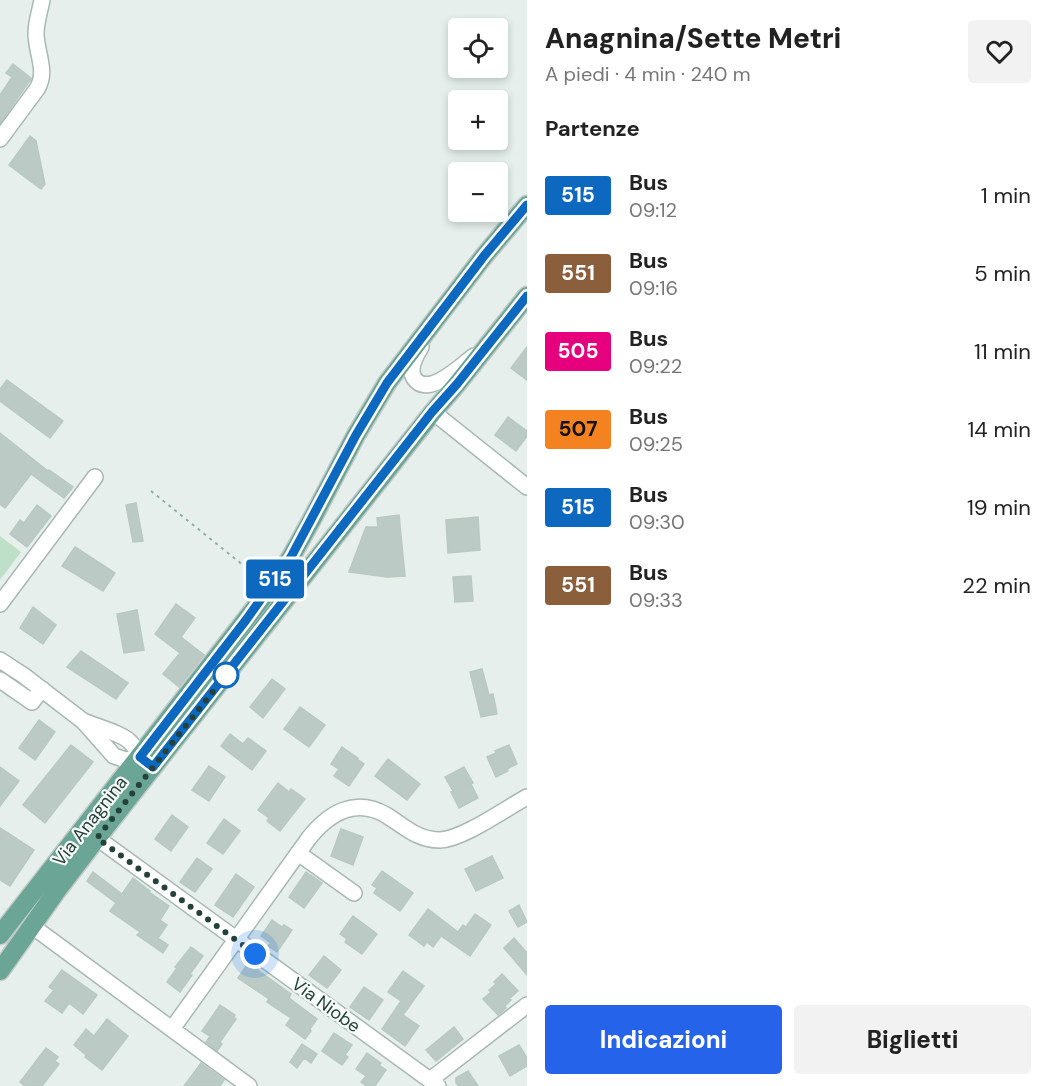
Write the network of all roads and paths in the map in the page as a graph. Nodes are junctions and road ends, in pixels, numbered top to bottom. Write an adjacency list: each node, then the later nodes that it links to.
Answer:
1 (42, 0): 2 (street)
2 (0, 139)
3 (527, 205): 4 (main road, Via Anagnina)
4 (454, 294): 6 (street); 11 (main road, Via Anagnina)
5 (527, 296): 6 (main road, Via Anagnina)
6 (486, 348): 7 (main road, Via Anagnina)
7 (432, 412): 9 (street); 16 (main road, Via Anagnina)
8 (95, 477): 12 (street)
9 (525, 481)
10 (151, 491): 11 (path)
11 (270, 587): 16 (main road, Via Anagnina)
12 (0, 604)
13 (1, 663): 15 (street)
14 (0, 680): 15 (street)
15 (42, 689): 16 (street)
16 (146, 762): 18 (main road, Via Anagnina); 22 (main road, Via Anagnina)
17 (527, 797): 19 (street)
18 (97, 838): 21 (main road, Via Anagnina); 23 (street, Via Niobe)
19 (298, 853): 20 (street); 23 (street)
20 (354, 893)
21 (32, 926): 24 (main road, Via Anagnina); 26 (street)
22 (0, 936)
23 (236, 939): 26 (street); 27 (street, Via Niobe)
24 (0, 971)
25 (527, 1005): 27 (street)
26 (172, 1029): 28 (street)
27 (434, 1083)
28 (249, 1086)

